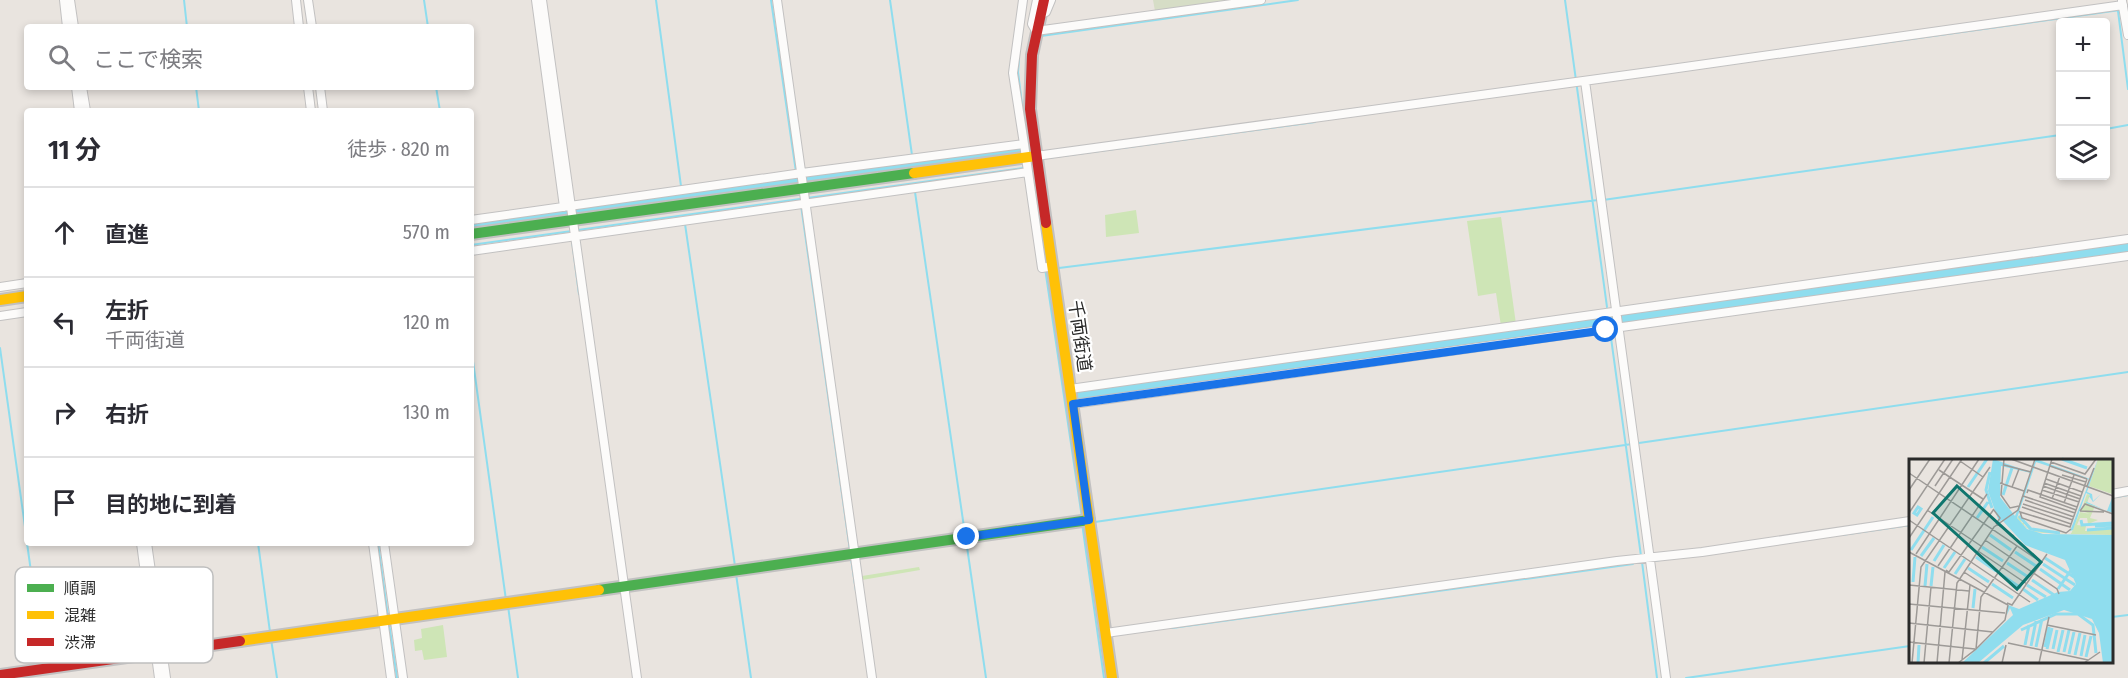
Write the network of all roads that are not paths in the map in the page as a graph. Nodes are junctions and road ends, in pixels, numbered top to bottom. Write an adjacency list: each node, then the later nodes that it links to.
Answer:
1 (64, 0): 15 (street)
2 (70, 0): 16 (street)
3 (296, 0): 17 (street)
4 (308, 0): 18 (street)
5 (536, 0): 20 (street)
6 (542, 0): 20 (street)
7 (777, 0): 33 (street)
8 (1023, 0): 31 (street)
9 (1037, 0): 19 (street)
10 (1044, 0): 14 (street, 千両街道)
11 (1052, 0): 14 (street)
12 (1261, 0): 19 (street)
13 (2121, 6): 21 (street); 22 (street)
14 (1041, 14): 19 (street, 千両街道)
15 (67, 24)
16 (74, 24)
17 (299, 24)
18 (312, 24)
19 (1036, 31): 31 (street, 千両街道)
20 (543, 33): 35 (street)
21 (2128, 35)
22 (1582, 82): 31 (street); 46 (street)
23 (76, 90): 27 (street)
24 (82, 90): 28 (street)
25 (308, 90): 29 (street)
26 (320, 90): 30 (street)
27 (79, 108)
28 (86, 108)
29 (311, 108)
30 (323, 108)
31 (1027, 151): 32 (street); 33 (street); 40 (street, 千両街道)
32 (1028, 172): 33 (street); 40 (street)
33 (803, 192): 35 (street); 35 (street); 59 (street)
34 (474, 220): 35 (street)
35 (571, 223): 36 (street); 38 (street); 63 (street)
36 (474, 234)
37 (2128, 239): 46 (street)
38 (474, 250)
39 (2128, 255): 48 (street)
40 (1048, 267): 49 (street, 千両街道)
41 (24, 283): 42 (street)
42 (0, 287)
43 (24, 297): 44 (street)
44 (0, 300)
45 (24, 312): 47 (street)
46 (1617, 314): 48 (street); 49 (street)
47 (0, 316)
48 (1614, 328): 50 (street); 60 (street)
49 (1070, 389): 50 (street, 千両街道)
50 (1073, 404): 53 (street, 千両街道)
51 (2128, 491): 52 (street)
52 (2113, 494)
53 (1084, 521): 59 (street); 65 (street, 千両街道)
54 (1909, 521): 60 (street)
55 (141, 546): 61 (street)
56 (147, 546): 62 (street)
57 (374, 546): 64 (street)
58 (384, 546): 64 (street)
59 (852, 553): 63 (street); 74 (street)
60 (1647, 559): 65 (street); 76 (street)
61 (145, 567)
62 (150, 567)
63 (623, 587): 64 (street); 73 (street)
64 (389, 620): 66 (street); 71 (street); 72 (street)
65 (1106, 633): 75 (street, 千両街道)
66 (213, 644)
67 (81, 663): 69 (street)
68 (162, 663): 70 (street)
69 (0, 675)
70 (166, 678)
71 (392, 678)
72 (403, 678)
73 (637, 678)
74 (872, 678)
75 (1112, 678)
76 (1666, 678)

